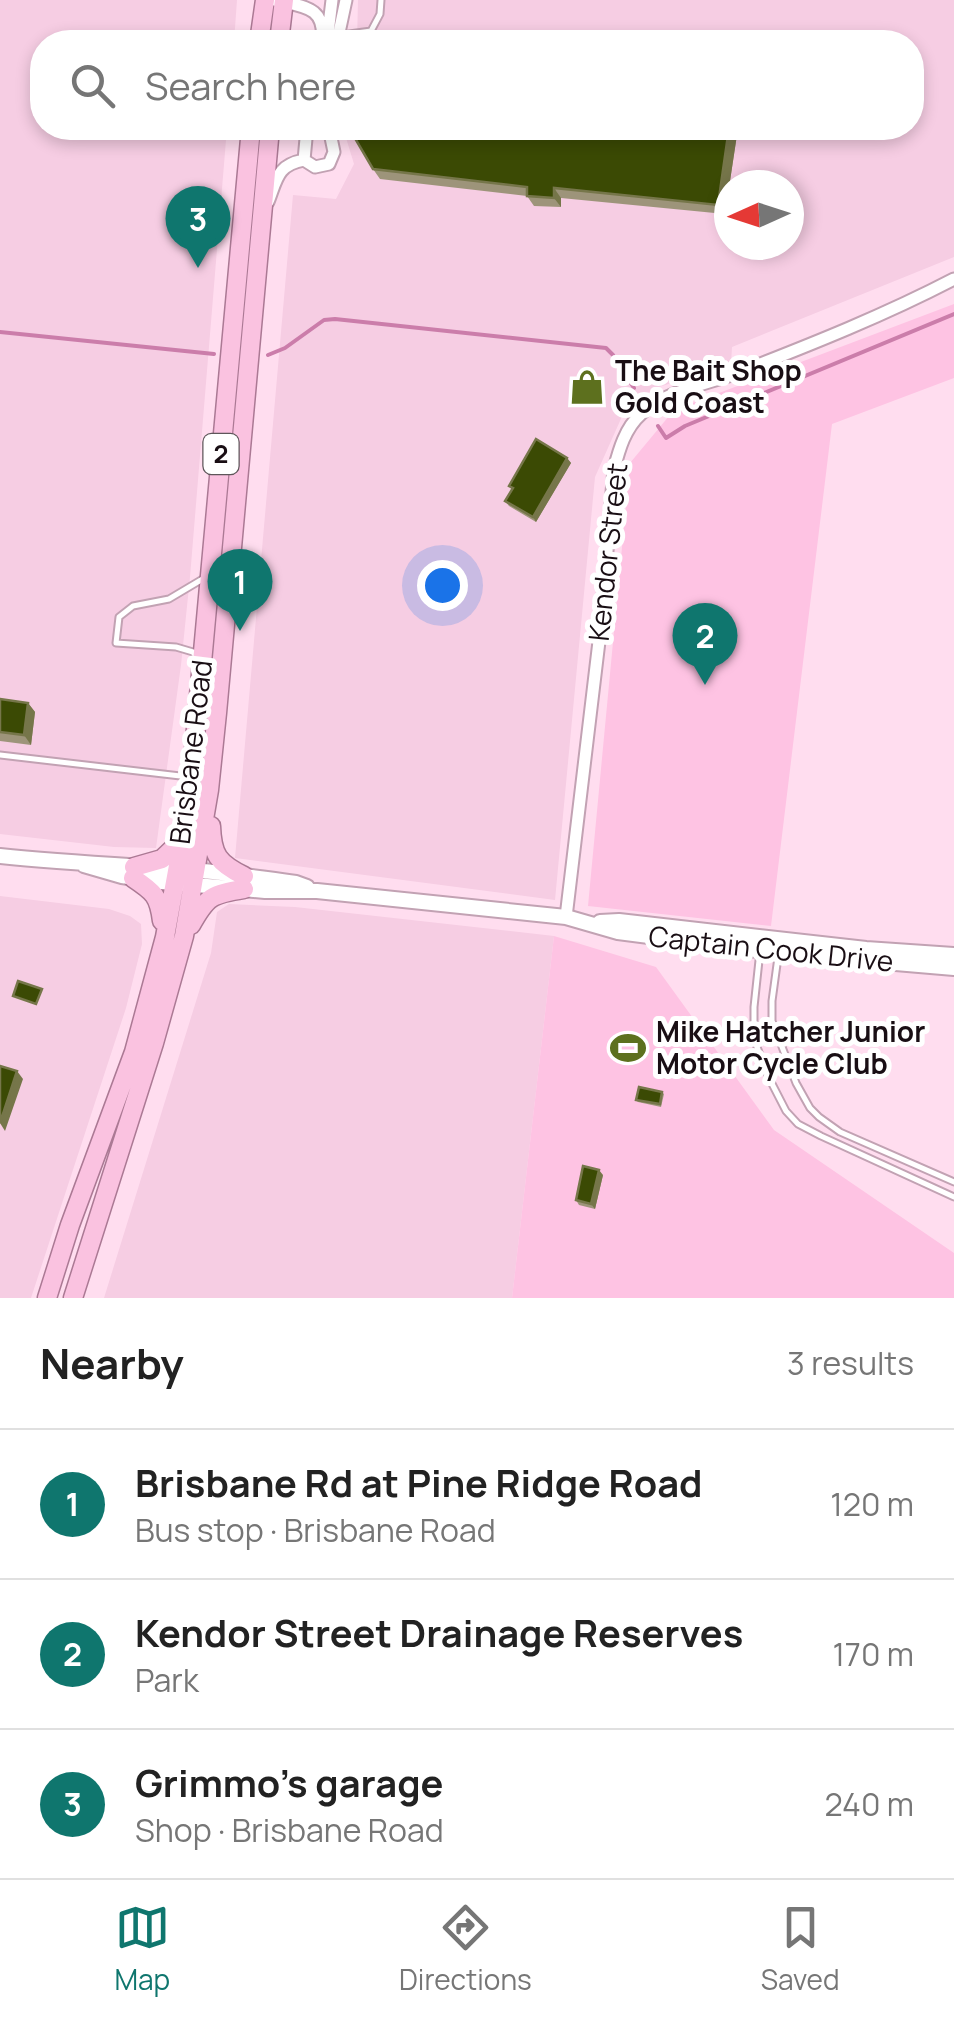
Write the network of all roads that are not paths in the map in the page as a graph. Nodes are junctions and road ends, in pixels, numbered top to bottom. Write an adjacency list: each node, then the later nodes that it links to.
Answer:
1 (264, 0): 5 (highway)
2 (381, 0): 10 (lane)
3 (281, 1): 6 (highway); 7 (street)
4 (340, 3): 8 (street); 9 (street)
5 (260, 30)
6 (280, 30)
7 (323, 30)
8 (329, 30)
9 (338, 30)
10 (372, 30)
11 (249, 140): 18 (highway, Brisbane Road / 2)
12 (269, 140): 16 (highway, Brisbane Road / 2)
13 (305, 140): 15 (street)
14 (332, 140): 15 (street)
15 (304, 160): 16 (street)
16 (262, 220): 22 (highway, Brisbane Road / 2)
17 (954, 280): 28 (street, Kendor Street)
18 (210, 574): 19 (highway, Brisbane Road / 2); 19 (lane)
19 (202, 665): 21 (highway, Brisbane Road / 2)
20 (0, 755): 21 (lane)
21 (192, 777): 23 (highway, Brisbane Road / 2)
22 (209, 790): 26 (highway, Brisbane Road / 2); 27 (highway)
23 (183, 839): 25 (highway); 26 (highway, Brisbane Road / 2)
24 (0, 856): 25 (street, Captain Cook Drive)
25 (134, 872): 26 (street, Captain Cook Drive); 29 (highway)
26 (186, 877): 27 (street, Captain Cook Drive); 29 (highway, Brisbane Road / 2); 30 (highway, Brisbane Road / 2)
27 (244, 883): 28 (street, Captain Cook Drive); 30 (highway)
28 (566, 917): 31 (street, Captain Cook Drive)
29 (164, 936): 37 (highway, Brisbane Road / 2)
30 (184, 936): 38 (highway, Brisbane Road / 2)
31 (761, 944): 32 (street, Captain Cook Drive); 36 (lane)
32 (780, 946): 33 (street, Captain Cook Drive); 34 (street, Captain Cook Drive); 35 (lane)
33 (954, 954)
34 (954, 968)
35 (954, 1182)
36 (954, 1197)
37 (47, 1298)
38 (73, 1298)

